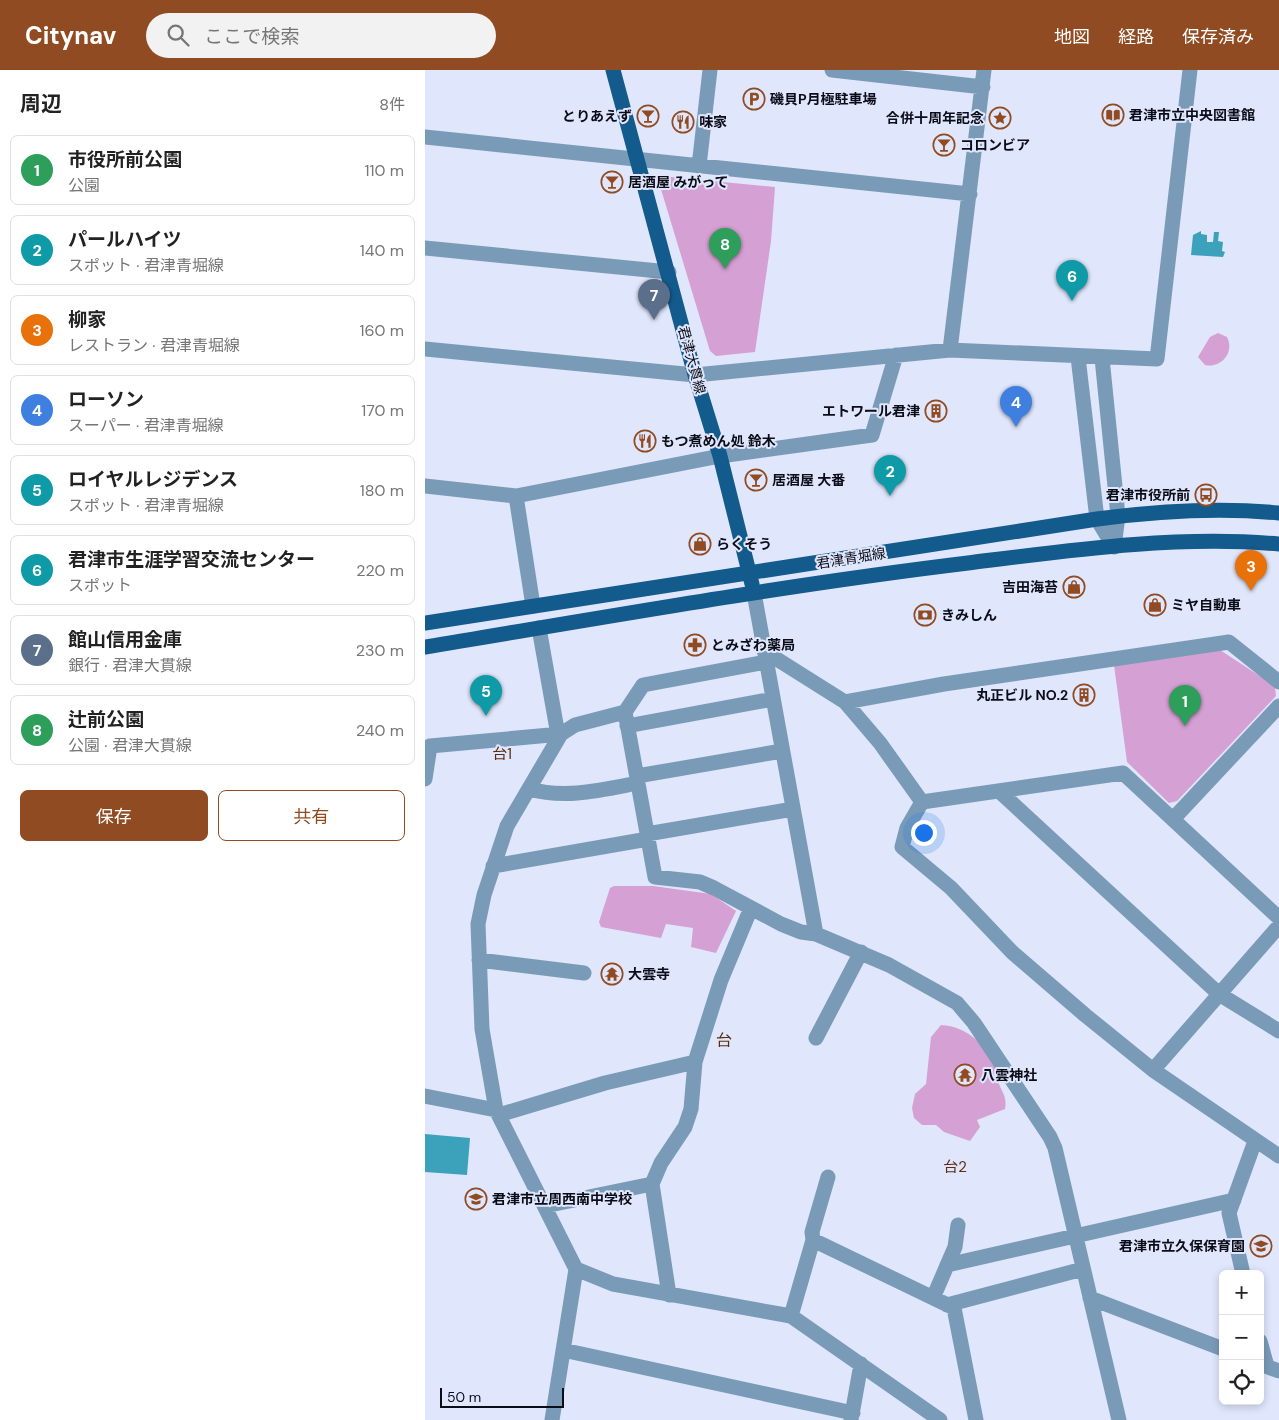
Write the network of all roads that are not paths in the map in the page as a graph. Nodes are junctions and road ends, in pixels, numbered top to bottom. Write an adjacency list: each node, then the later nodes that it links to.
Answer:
1 (613, 70): 8 (main road, 君津大貫線)
2 (710, 70): 9 (street)
3 (832, 70): 6 (street)
4 (984, 70): 6 (street)
5 (1190, 70): 17 (street)
6 (983, 87): 10 (street)
7 (425, 137): 8 (street)
8 (638, 160): 9 (street); 12 (main road, 君津大貫線)
9 (699, 166): 10 (street)
10 (971, 194): 14 (street)
11 (425, 248): 12 (street)
12 (669, 272): 18 (main road, 君津大貫線)
13 (425, 349): 18 (street)
14 (950, 350): 15 (street); 16 (street)
15 (896, 355): 18 (street); 19 (street)
16 (1078, 357): 17 (street); 24 (street)
17 (1102, 358): 23 (street)
18 (695, 375): 19 (main road, 君津大貫線)
19 (720, 456): 21 (street); 27 (main road, 君津大貫線)
20 (425, 486): 21 (street)
21 (516, 496): 29 (street)
22 (1279, 513): 23 (main road, 君津青堀線)
23 (1118, 516): 24 (main road, 君津青堀線); 26 (street)
24 (1097, 519): 26 (street); 27 (main road, 君津青堀線)
25 (1279, 544): 26 (main road, 君津青堀線)
26 (1114, 547): 28 (main road, 君津青堀線)
27 (749, 574): 28 (main road, 君津大貫線); 29 (main road, 君津青堀線)
28 (754, 593): 31 (main road, 君津青堀線); 33 (street)
29 (533, 606): 30 (main road, 君津青堀線)
30 (425, 622)
31 (539, 628): 32 (main road, 君津青堀線); 39 (street)
32 (425, 647)
33 (765, 656): 35 (street); 36 (street); 38 (street)
34 (1279, 682): 36 (street)
35 (773, 699): 38 (street); 41 (street)
36 (845, 702): 46 (street)
37 (1279, 706): 48 (street)
38 (626, 719): 39 (street); 43 (street)
39 (560, 734): 40 (street); 44 (street)
40 (428, 746): 42 (street)
41 (782, 751): 43 (street); 47 (street)
42 (425, 779)
43 (637, 780): 44 (street); 49 (street)
44 (529, 789): 50 (street)
45 (999, 791): 46 (street); 48 (street); 58 (street)
46 (921, 802): 62 (street)
47 (793, 810): 49 (street); 54 (street)
48 (1174, 818): 52 (street)
49 (648, 837): 50 (street); 51 (street)
50 (493, 866): 56 (street)
51 (751, 908): 54 (street); 61 (street)
52 (1279, 918)
53 (1279, 926): 58 (street)
54 (815, 934): 55 (street)
55 (861, 952): 60 (street); 72 (street)
56 (479, 960): 57 (street); 64 (street)
57 (584, 973)
58 (1219, 994): 59 (street); 62 (street)
59 (1279, 1031)
60 (816, 1038)
61 (695, 1062): 64 (street); 68 (street)
62 (1153, 1070): 65 (street)
63 (425, 1096): 64 (street)
64 (498, 1112): 70 (street)
65 (1255, 1141): 66 (street); 69 (street)
66 (1279, 1156)
67 (828, 1177): 73 (street)
68 (653, 1184): 70 (street); 78 (street)
69 (1234, 1200): 72 (street); 77 (street)
70 (545, 1206): 75 (street)
71 (959, 1225): 74 (street)
72 (1075, 1235): 74 (street); 76 (street)
73 (813, 1240): 79 (street); 82 (street)
74 (947, 1265): 79 (street)
75 (576, 1269): 78 (street); 84 (street)
76 (1083, 1269): 80 (street); 81 (street)
77 (1242, 1270)
78 (669, 1295): 82 (street)
79 (933, 1298): 81 (street)
80 (1090, 1298): 83 (street); 92 (street)
81 (947, 1305): 91 (street)
82 (791, 1316): 86 (street)
83 (1219, 1347)
84 (563, 1350): 88 (street); 89 (street)
85 (1264, 1353): 87 (street)
86 (861, 1364): 88 (street); 90 (street)
87 (1269, 1367)
88 (852, 1416)
89 (552, 1420)
90 (940, 1420)
91 (976, 1420)
92 (1119, 1420)

